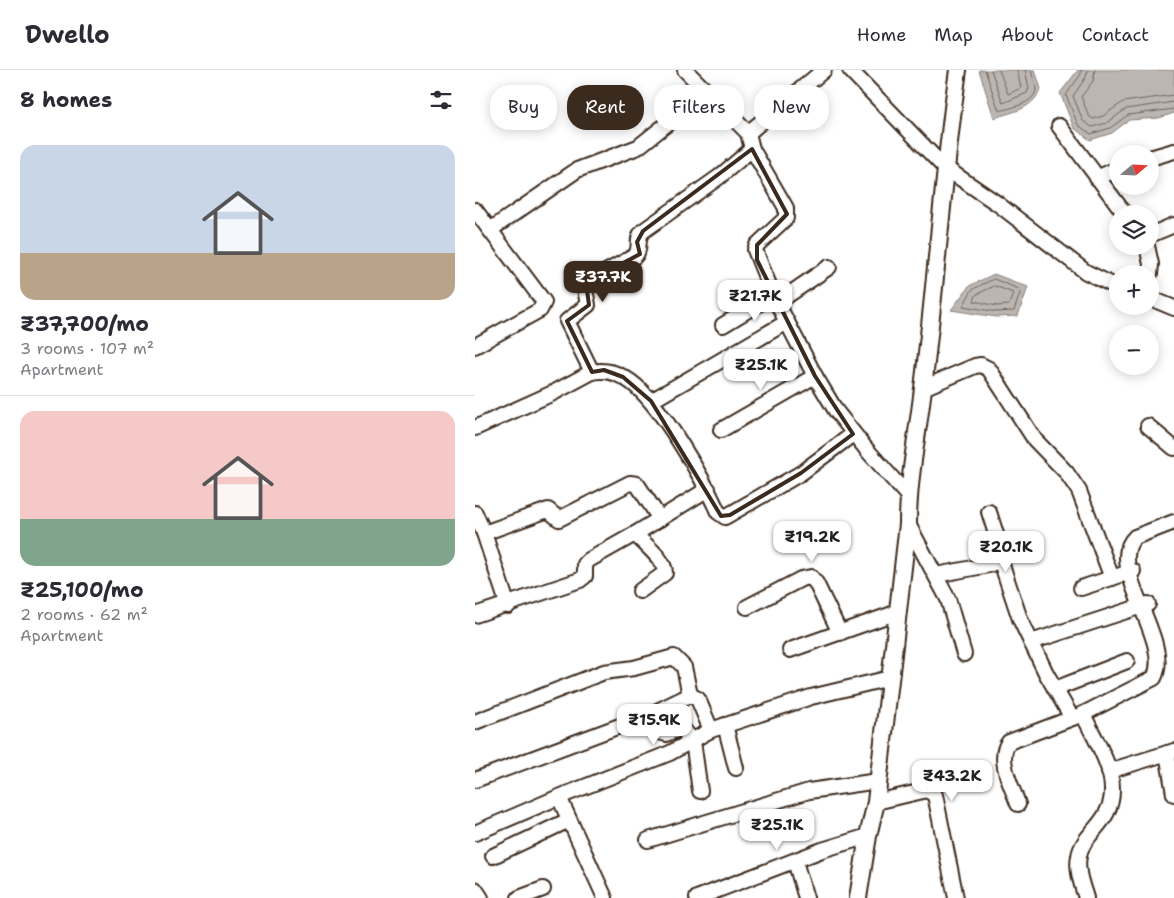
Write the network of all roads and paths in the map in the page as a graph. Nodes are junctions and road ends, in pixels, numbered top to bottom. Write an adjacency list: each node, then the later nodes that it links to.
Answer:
1 (685, 70): 5 (street)
2 (824, 70): 9 (street)
3 (850, 70): 13 (street)
4 (957, 70): 13 (main road)
5 (700, 85)
6 (1059, 126): 15 (street)
7 (744, 129): 9 (street)
8 (659, 130): 19 (street)
9 (748, 133): 10 (street)
10 (752, 149): 23 (street); 29 (street)
11 (1174, 151): 12 (street)
12 (1159, 155)
13 (944, 167): 22 (street); 31 (main road)
14 (1109, 173): 15 (street)
15 (1097, 178): 16 (street)
16 (1118, 205)
17 (475, 210): 19 (street)
18 (1174, 225): 20 (street)
19 (490, 230): 28 (street)
20 (1159, 231)
21 (829, 267): 23 (street)
22 (1109, 283)
23 (776, 299): 26 (street); 27 (street)
24 (1159, 302): 25 (street)
25 (1174, 308)
26 (787, 322): 30 (street); 32 (street)
27 (723, 325)
28 (475, 346)
29 (592, 372): 32 (street); 34 (street)
30 (815, 376): 35 (street); 36 (street)
31 (923, 388): 39 (main road); 50 (street)
32 (651, 401): 38 (street)
33 (1149, 426): 37 (street)
34 (475, 428)
35 (721, 430)
36 (853, 434): 38 (street); 39 (street)
37 (1174, 448)
38 (708, 489): 42 (street)
39 (908, 496): 44 (main road)
40 (989, 512): 47 (street)
41 (475, 513): 45 (street)
42 (660, 519): 45 (street); 46 (street)
43 (1174, 522): 48 (street)
44 (908, 524): 49 (street); 56 (main road)
45 (484, 533): 54 (street)
46 (635, 534): 52 (street); 54 (street)
47 (1001, 559): 49 (street); 59 (street)
48 (1133, 571): 50 (street); 53 (street)
49 (935, 575): 61 (street)
50 (1112, 578): 51 (street)
51 (1081, 588)
52 (640, 591)
53 (1148, 604): 59 (street); 67 (street)
54 (507, 606): 57 (street)
55 (747, 607): 58 (street)
56 (898, 612): 58 (street); 63 (main road)
57 (475, 615)
58 (840, 633): 60 (street)
59 (1031, 642): 64 (street)
60 (790, 650)
61 (964, 654)
62 (1127, 661): 64 (street)
63 (890, 678): 69 (street); 76 (main road)
64 (1055, 689): 67 (street)
65 (690, 695): 66 (street); 68 (street); 70 (street)
66 (649, 715): 71 (street); 75 (street)
67 (1077, 716): 74 (street); 81 (street)
68 (475, 722)
69 (725, 725): 70 (street); 73 (street)
70 (711, 730): 71 (street)
71 (693, 741): 77 (street); 79 (street)
72 (1171, 752): 74 (street); 78 (street)
73 (736, 768)
74 (1109, 771): 97 (street)
75 (475, 780)
76 (878, 781): 80 (main road); 85 (street)
77 (701, 791)
78 (1174, 794)
79 (559, 797): 82 (street); 83 (street)
80 (876, 802): 84 (main road); 96 (street)
81 (1018, 804)
82 (569, 820): 86 (street); 92 (street)
83 (475, 834)
84 (868, 836): 87 (street); 95 (main road)
85 (649, 840)
86 (493, 856)
87 (795, 861): 93 (street); 94 (street)
88 (475, 888): 90 (street)
89 (543, 889): 91 (street)
90 (481, 898)
91 (519, 898)
92 (605, 898)
93 (697, 898)
94 (806, 898)
95 (858, 898)
96 (956, 898)
97 (1086, 898)

